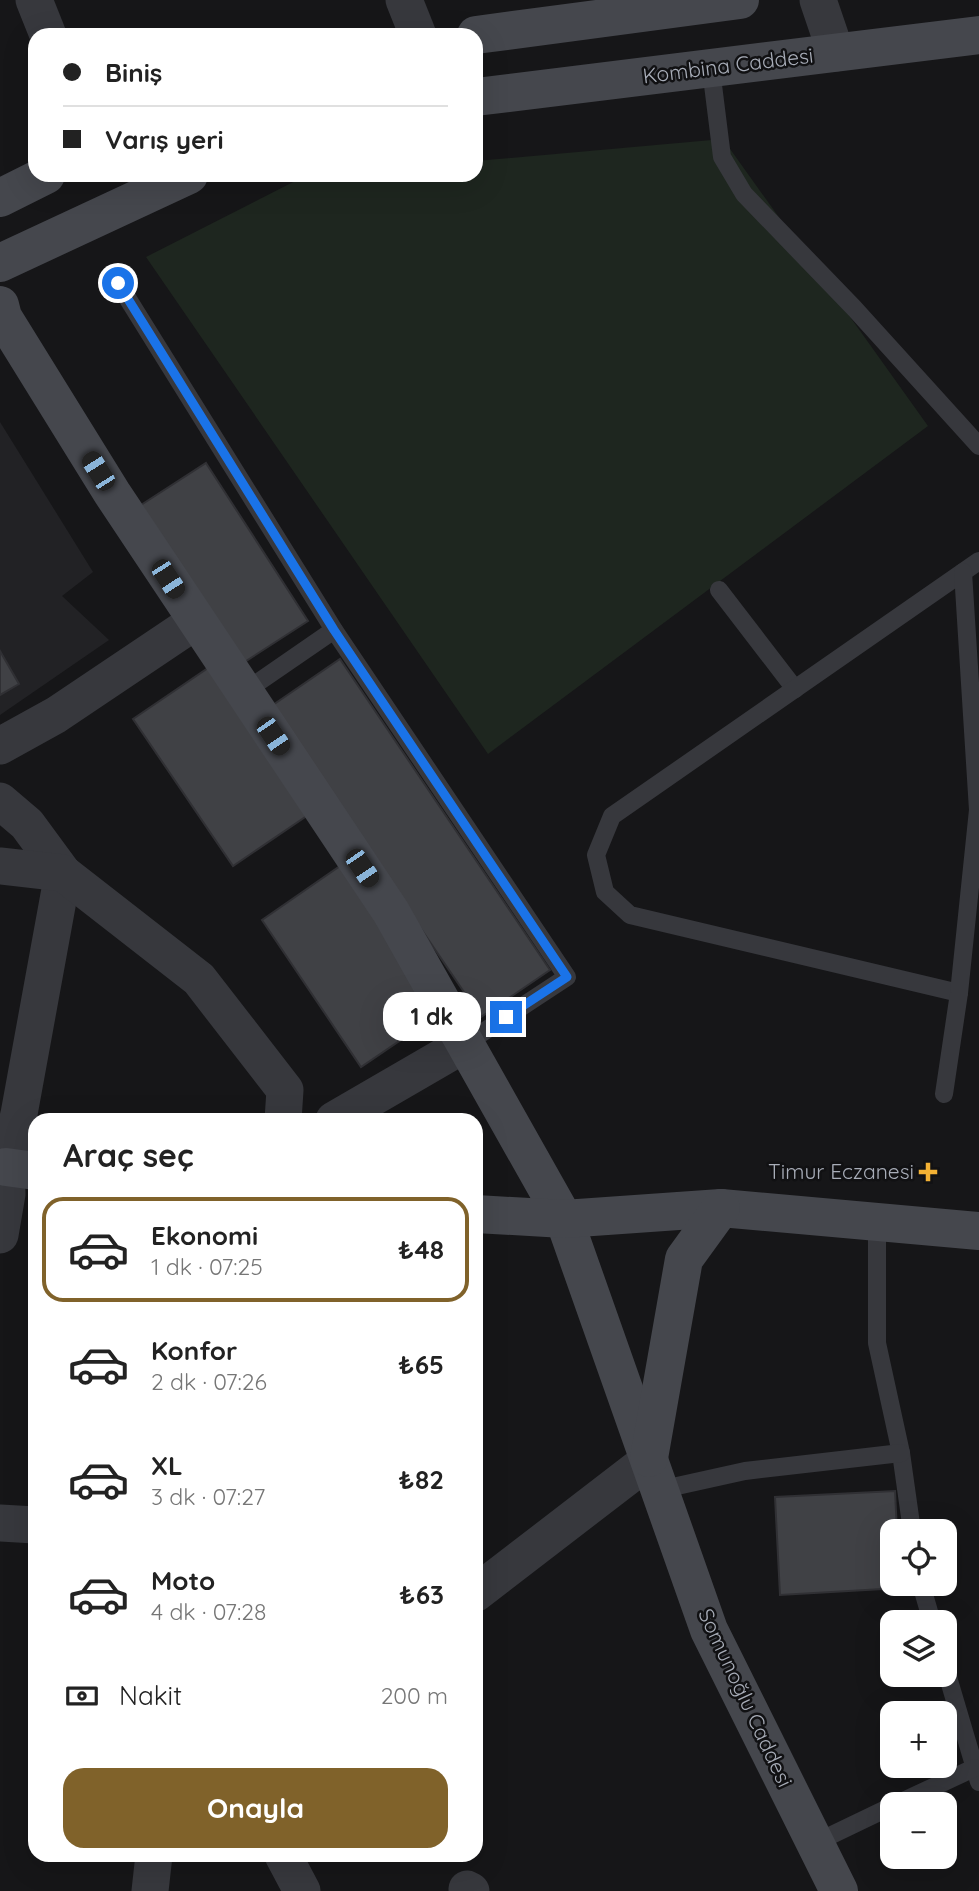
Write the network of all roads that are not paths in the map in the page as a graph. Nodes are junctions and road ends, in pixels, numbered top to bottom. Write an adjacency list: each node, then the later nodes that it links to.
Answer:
1 (34, 0): 5 (street)
2 (404, 0): 6 (street)
3 (740, 0): 7 (main road)
4 (818, 0): 9 (street)
5 (45, 28)
6 (415, 28)
7 (483, 34)
8 (979, 35): 9 (main road, Kombina Caddesi)
9 (836, 53): 10 (main road, Kombina Caddesi)
10 (711, 69): 11 (main road, Kombina Caddesi); 18 (lane)
11 (483, 96)
12 (32, 182): 14 (main road)
13 (174, 182): 15 (main road)
14 (0, 198)
15 (0, 263)
16 (118, 283): 23 (lane)
17 (1, 313): 22 (main road, Somunoğlu Caddesi)
18 (979, 446)
19 (979, 561): 20 (lane)
20 (963, 572): 24 (lane); 28 (lane)
21 (719, 590): 24 (lane)
22 (196, 621): 25 (main road, Somunoğlu Caddesi); 26 (street)
23 (334, 630): 25 (lane); 32 (lane)
24 (795, 689): 31 (lane)
25 (244, 692): 32 (main road, Somunoğlu Caddesi)
26 (0, 746)
27 (0, 801): 30 (street)
28 (978, 810): 31 (lane)
29 (0, 866): 30 (street)
30 (63, 873): 34 (street); 35 (street)
31 (959, 993): 33 (lane)
32 (466, 1044): 36 (street); 40 (main road, Somunoğlu Caddesi)
33 (944, 1094)
34 (10, 1112): 37 (street)
35 (284, 1113)
36 (346, 1113)
37 (20, 1169): 43 (street)
38 (721, 1208): 40 (main road); 41 (main road); 45 (main road)
39 (483, 1214): 40 (main road)
40 (564, 1219): 45 (main road, Somunoğlu Caddesi)
41 (877, 1222): 42 (main road); 44 (lane)
42 (979, 1231)
43 (0, 1235)
44 (901, 1453): 45 (lane); 46 (lane)
45 (654, 1475): 49 (street); 54 (main road, Somunoğlu Caddesi)
46 (910, 1519)
47 (0, 1523): 48 (street)
48 (28, 1525)
49 (483, 1588)
50 (951, 1687): 51 (lane)
51 (977, 1775): 52 (lane)
52 (931, 1792)
53 (880, 1812): 54 (lane)
54 (815, 1843): 59 (main road, Somunoğlu Caddesi)
55 (153, 1862): 57 (street)
56 (287, 1862): 58 (street)
57 (150, 1891)
58 (302, 1891)
59 (839, 1891)

